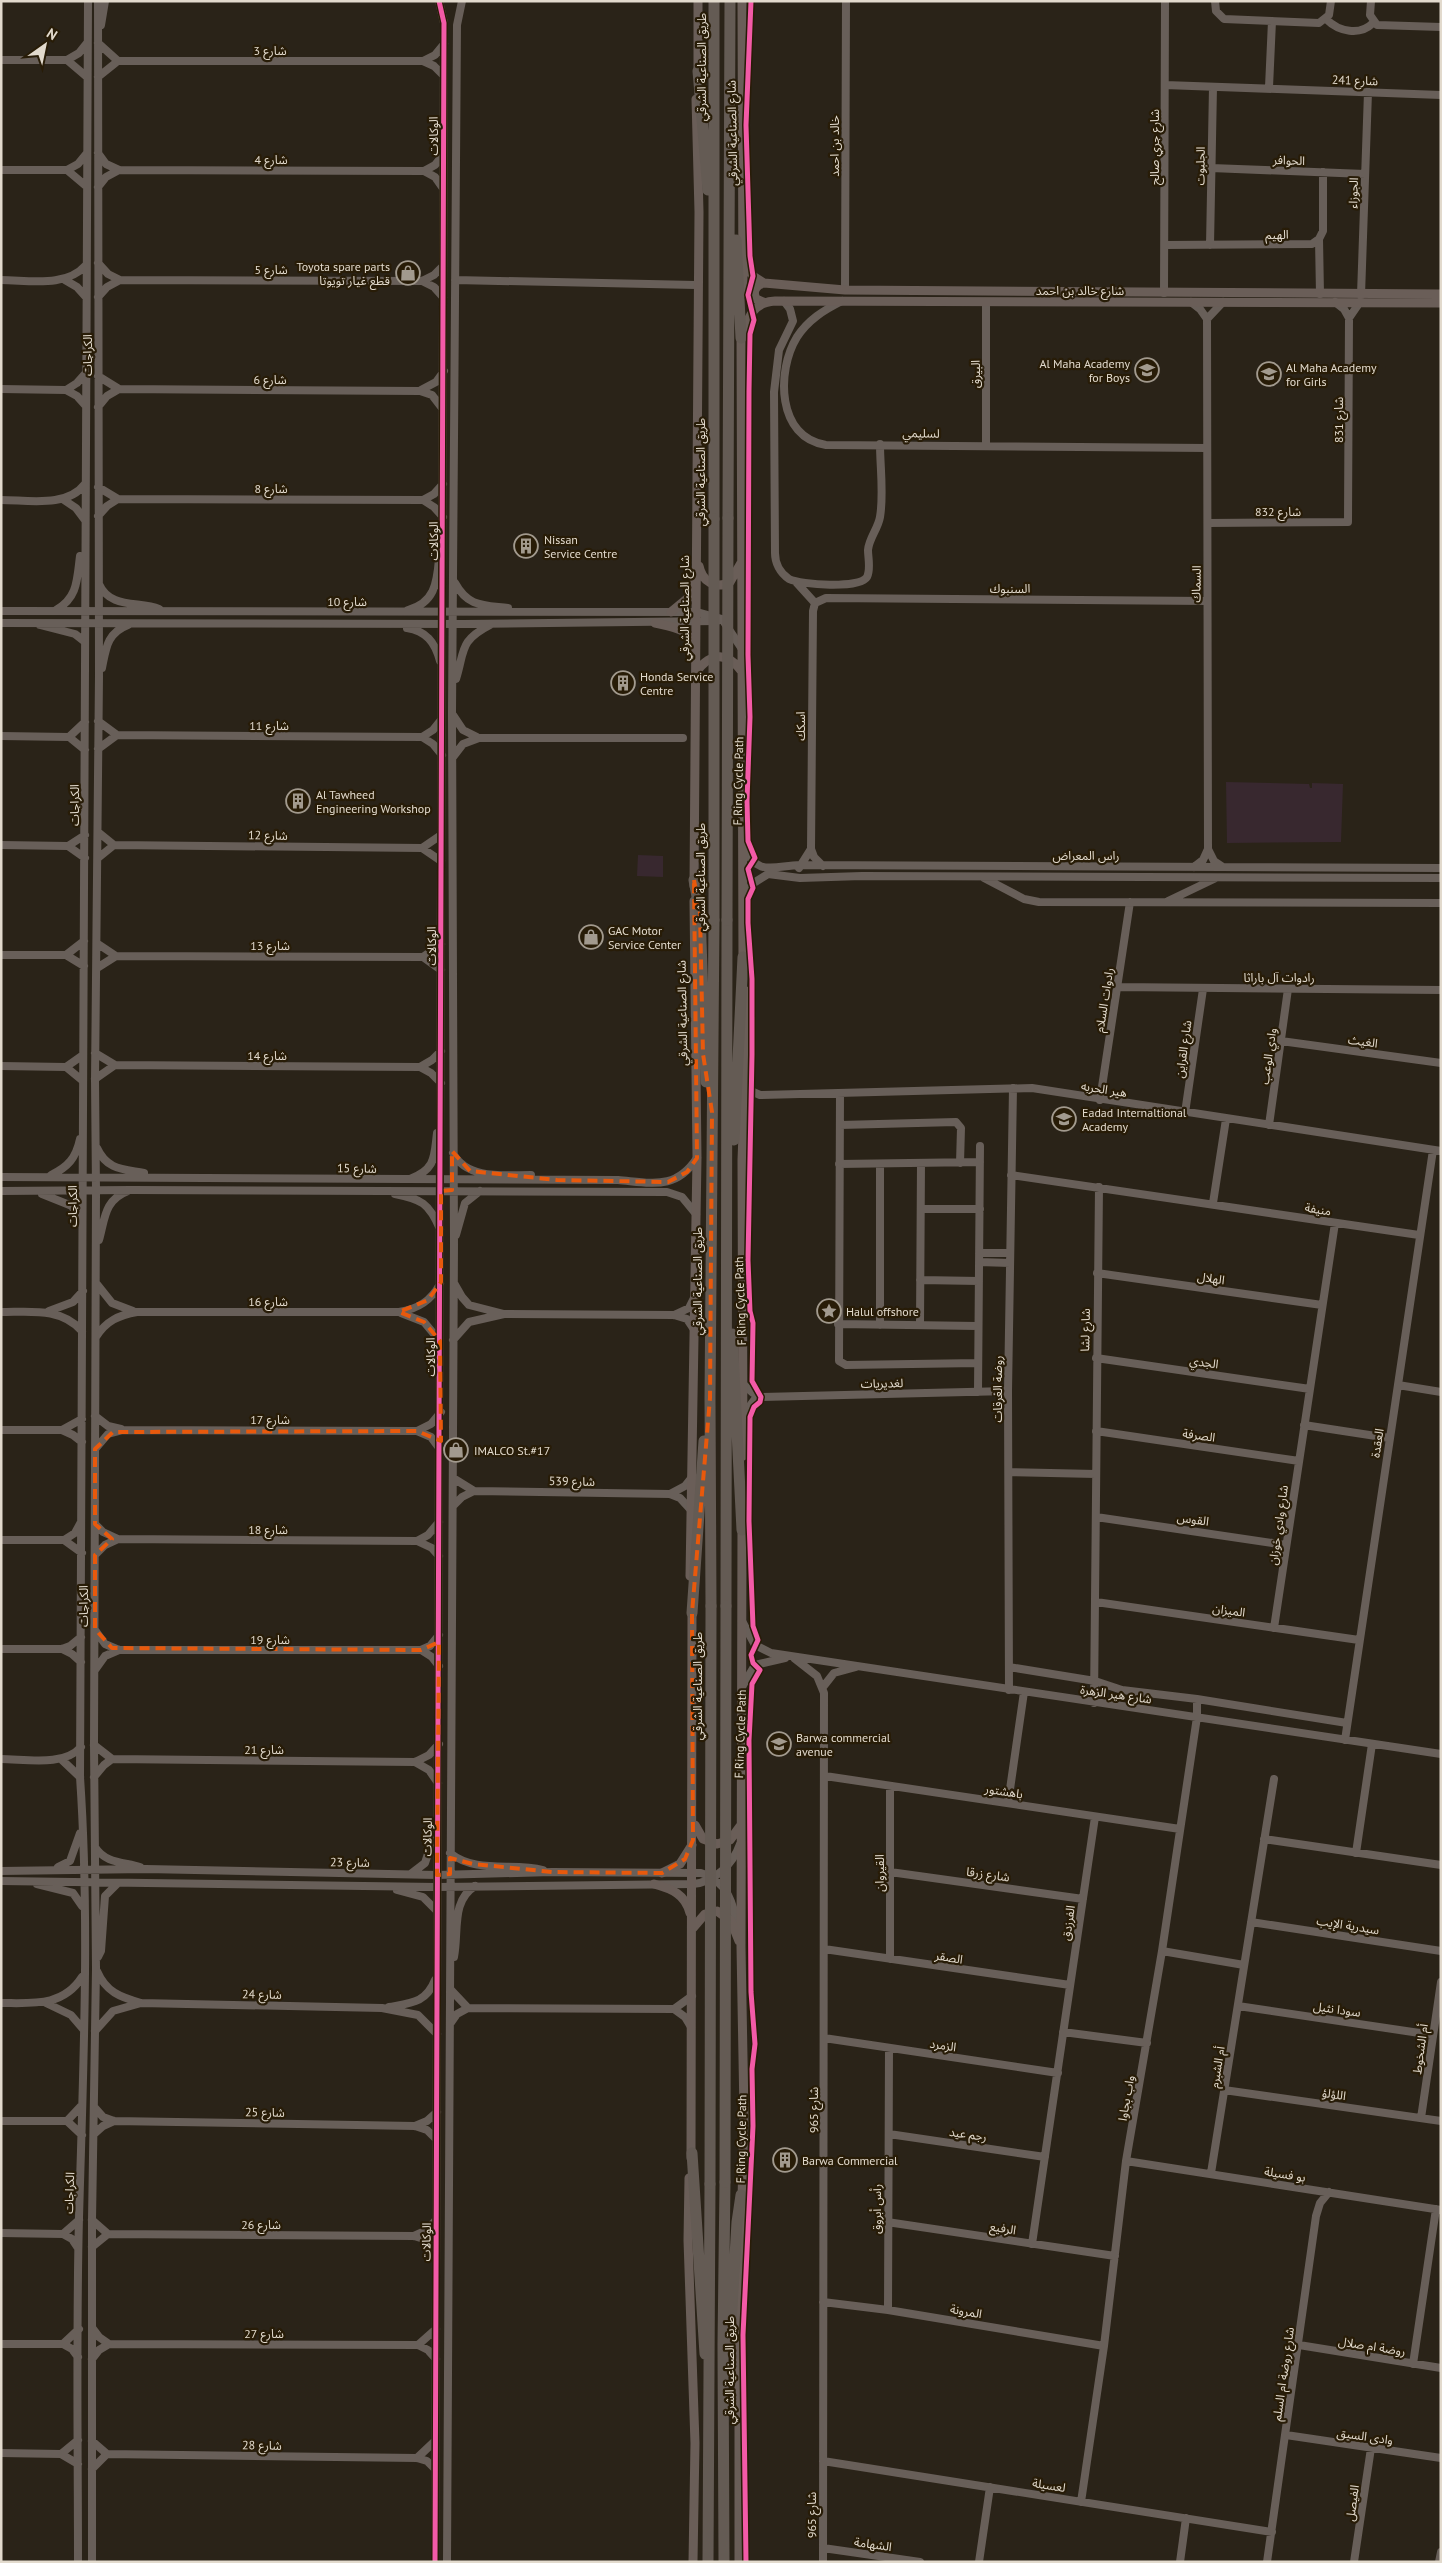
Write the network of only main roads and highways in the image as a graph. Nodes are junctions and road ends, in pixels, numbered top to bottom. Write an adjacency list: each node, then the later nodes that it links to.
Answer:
1 (698, 1): 5 (main road, شارع الصناعية الشرقي)
2 (714, 1): 7 (highway, طريق الصناعية الشرقي)
3 (730, 1): 6 (highway, طريق الصناعية الشرقي)
4 (742, 1): 8 (main road, شارع الصناعية الشرقي)
5 (698, 71): 7 (highway); 15 (main road, شارع الصناعية الشرقي)
6 (729, 159): 14 (highway); 26 (highway, طريق الصناعية الشرقي, bridge)
7 (713, 224): 25 (highway, طريق الصناعية الشرقي, bridge)
8 (745, 264): 9 (main road); 14 (main road, شارع الصناعية الشرقي)
9 (764, 284): 11 (main road, شارع خالد بن احمد); 12 (main road)
10 (1441, 294): 11 (main road, شارع خالد بن احمد)
11 (1361, 299): 12 (main road, شارع خالد بن احمد); 13 (main road, شارع خالد بن احمد)
12 (763, 302): 14 (main road)
13 (1441, 303)
14 (741, 338): 16 (main road, شارع الصناعية الشرقي)
15 (696, 548): 16 (main road); 17 (main road, شارع الصناعية الشرقي)
16 (743, 557): 22 (main road, شارع الصناعية الشرقي)
17 (697, 575): 18 (main road); 20 (main road, شارع الصناعية الشرقي)
18 (671, 612)
19 (655, 623): 20 (main road)
20 (697, 656): 21 (main road, شارع الصناعية الشرقي)
21 (696, 672): 22 (main road); 23 (main road, شارع الصناعية الشرقي)
22 (743, 673): 24 (main road, شارع الصناعية الشرقي)
23 (694, 880): 25 (highway); 27 (main road, شارع الصناعية الشرقي)
24 (743, 957): 26 (highway); 30 (main road, طريق الصناعية الشرقي)
25 (712, 1112): 29 (highway, طريق الصناعية الشرقي)
26 (727, 1209): 28 (highway, طريق الصناعية الشرقي)
27 (696, 1214): 31 (main road, طريق الصناعية الشرقي)
28 (726, 1293): 30 (highway); 42 (highway, طريق الصناعية الشرقي, bridge)
29 (710, 1398): 31 (highway); 41 (highway, طريق الصناعية الشرقي, bridge)
30 (742, 1530): 33 (main road, طريق الصناعية الشرقي)
31 (692, 1614): 32 (main road, طريق الصناعية الشرقي)
32 (693, 1815): 33 (main road); 34 (main road, طريق الصناعية الشرقي)
33 (741, 1824): 38 (main road, طريق الصناعية الشرقي)
34 (693, 1840): 35 (main road); 37 (main road, طريق الصناعية الشرقي)
35 (662, 1873)
36 (654, 1884): 37 (main road)
37 (693, 1928): 38 (main road); 39 (main road, طريق الصناعية الشرقي)
38 (741, 1947): 40 (main road, طريق الصناعية الشرقي)
39 (692, 2153): 41 (highway); 43 (main road, طريق الصناعية الشرقي)
40 (741, 2195): 42 (highway); 46 (main road, طريق الصناعية الشرقي)
41 (708, 2382): 44 (highway, طريق الصناعية الشرقي)
42 (724, 2382): 45 (highway, طريق الصناعية الشرقي)
43 (692, 2560)
44 (708, 2562)
45 (724, 2562)
46 (739, 2562)

